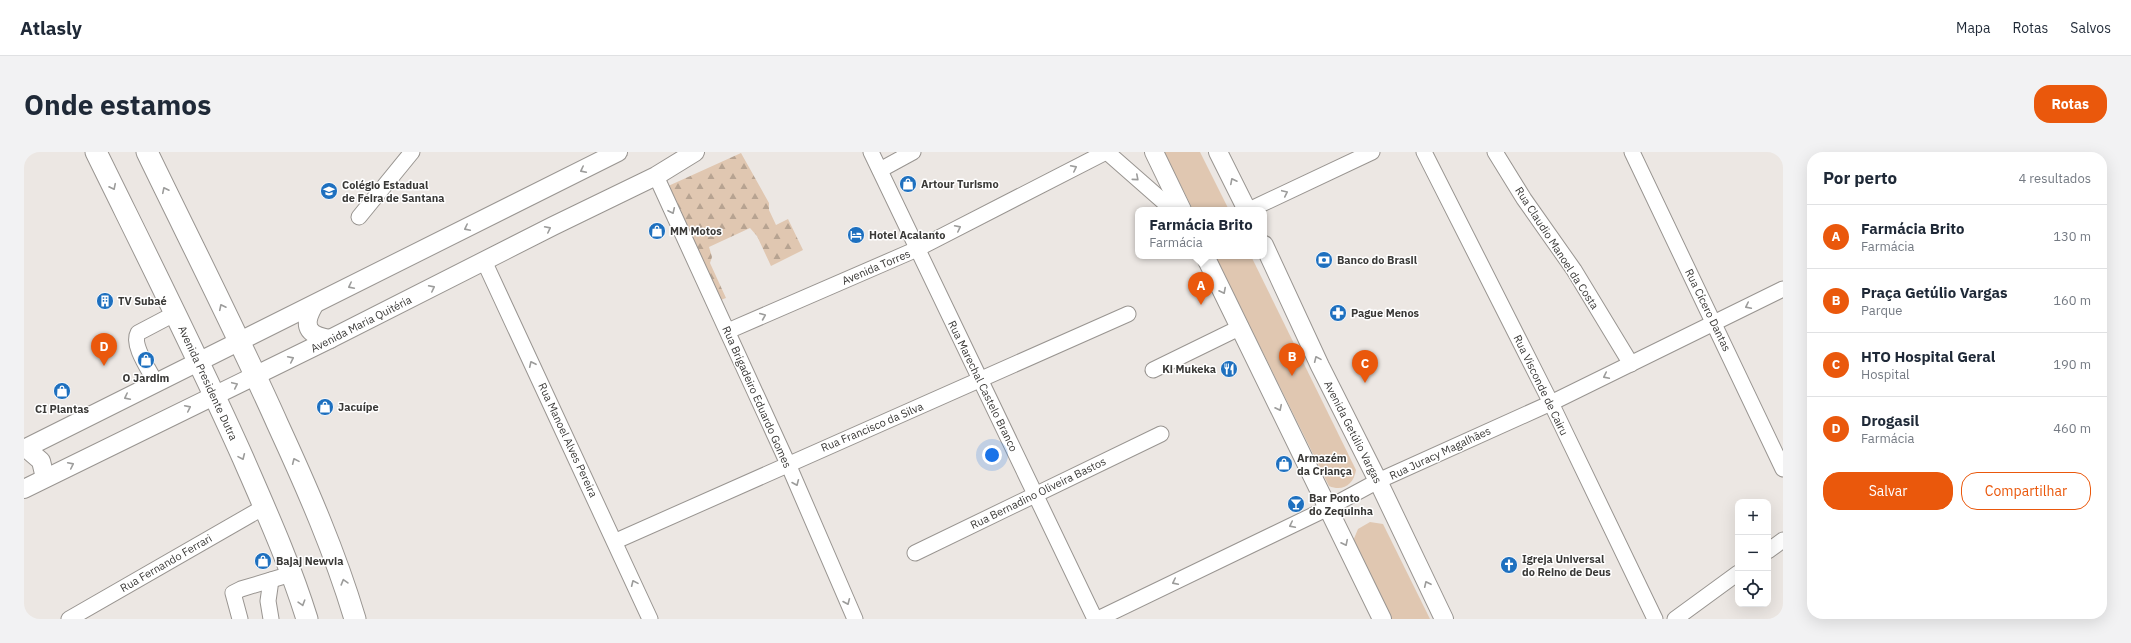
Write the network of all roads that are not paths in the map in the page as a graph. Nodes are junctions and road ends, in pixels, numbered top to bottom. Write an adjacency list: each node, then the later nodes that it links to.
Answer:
1 (96, 152): 29 (highway, Avenida Presidente Dutra, one-way to 29)
2 (147, 152): 35 (highway, one-way to 2)
3 (412, 152): 22 (street)
4 (618, 152): 28 (main road, one-way to 28)
5 (696, 152): 17 (main road, Avenida Maria Quitéria)
6 (706, 152): 17 (main road)
7 (871, 152): 16 (street, Rua Marechal Castelo Branco)
8 (913, 152): 16 (street)
9 (1106, 152): 18 (street, one-way to 18); 23 (street, Avenida Torres, one-way to 9)
10 (1154, 152): 19 (main road)
11 (1218, 152): 20 (main road, one-way to 11)
12 (1372, 152): 21 (street, one-way to 12)
13 (1424, 152): 43 (street, Rua Visconde de Cairu)
14 (1495, 152): 37 (street, Rua Claudio Manoel da Costa)
15 (1632, 152): 31 (street, Rua Cícero Dantas)
16 (880, 170): 23 (street, Rua Marechal Castelo Branco)
17 (658, 175): 26 (main road, Avenida Maria Quitéria, one-way to 17); 33 (street, Rua Brigadeiro Eduardo Gomes, one-way to 33)
18 (1170, 207)
19 (1181, 207)
20 (1246, 207)
21 (1254, 207)
22 (359, 217)
23 (917, 249): 33 (street, Avenida Torres, one-way to 23); 40 (street, Rua Marechal Castelo Branco)
24 (1267, 251): 49 (main road, Avenida Getúlio Vargas, one-way to 24)
25 (1207, 259): 32 (main road, one-way to 32)
26 (484, 261): 34 (main road, Avenida Maria Quitéria, one-way to 26); 55 (street, Rua Manoel Alves Pereira, one-way to 26)
27 (1783, 289): 31 (street, Rua Juracy Magalhães, one-way to 31)
28 (314, 305): 34 (main road); 35 (main road)
29 (176, 314): 36 (highway, Avenida Presidente Dutra); 41 (street)
30 (1128, 314): 40 (street, Rua Francisco da Silva)
31 (1714, 323): 37 (street, Rua Juracy Magalhães); 47 (street, Rua Cícero Dantas)
32 (1241, 326): 38 (street); 53 (main road, one-way to 53)
33 (728, 331): 46 (street, Rua Brigadeiro Eduardo Gomes)
34 (330, 339): 39 (main road, Avenida Maria Quitéria, one-way to 34)
35 (239, 342): 36 (main road); 39 (highway)
36 (199, 361): 41 (main road); 42 (highway, Avenida Presidente Dutra)
37 (1631, 364): 43 (street, Rua Juracy Magalhães, one-way to 43)
38 (1154, 370)
39 (256, 376): 42 (main road, Avenida Maria Quitéria, one-way to 39); 65 (highway, one-way to 39)
40 (980, 380): 46 (street, Rua Francisco da Silva); 51 (street, Rua Marechal Castelo Branco)
41 (156, 382): 45 (main road, one-way to 45)
42 (215, 395): 48 (main road, Avenida Maria Quitéria, one-way to 42); 52 (highway, Avenida Presidente Dutra, one-way to 52)
43 (1551, 403): 49 (street, Rua Juracy Magalhães); 71 (street, Rua Visconde de Cairu)
44 (1161, 434): 51 (street, Rua Bernadino Oliveira Bastos)
45 (25, 448): 48 (main road)
46 (788, 464): 55 (street, Rua Francisco da Silva); 67 (street, Rua Brigadeiro Eduardo Gomes, one-way to 67)
47 (1783, 469)
48 (45, 478): 50 (main road, Avenida Maria Quitéria)
49 (1378, 481): 53 (street, Rua Juracy Magalhães); 70 (main road, Avenida Getúlio Vargas, one-way to 49)
50 (24, 489)
51 (1035, 493): 57 (street, Rua Bernadino Oliveira Bastos); 68 (street, Rua Marechal Castelo Branco)
52 (264, 507): 58 (highway, Avenida Presidente Dutra); 61 (street, Rua Fernando Ferrari)
53 (1328, 508): 68 (street, Rua Juracy Magalhães, one-way to 68); 69 (main road, one-way to 69)
54 (1783, 540): 56 (street)
55 (616, 541): 66 (street, Rua Manoel Alves Pereira, one-way to 55)
56 (1771, 549)
57 (915, 553)
58 (291, 574): 60 (street); 64 (highway, Avenida Presidente Dutra, one-way to 64)
59 (1735, 575): 72 (street)
60 (271, 580): 62 (street); 63 (street)
61 (76, 617)
62 (240, 619)
63 (271, 619)
64 (307, 619)
65 (355, 619)
66 (650, 619)
67 (855, 619)
68 (1097, 619)
69 (1382, 619)
70 (1444, 619)
71 (1655, 619)
72 (1675, 619)

